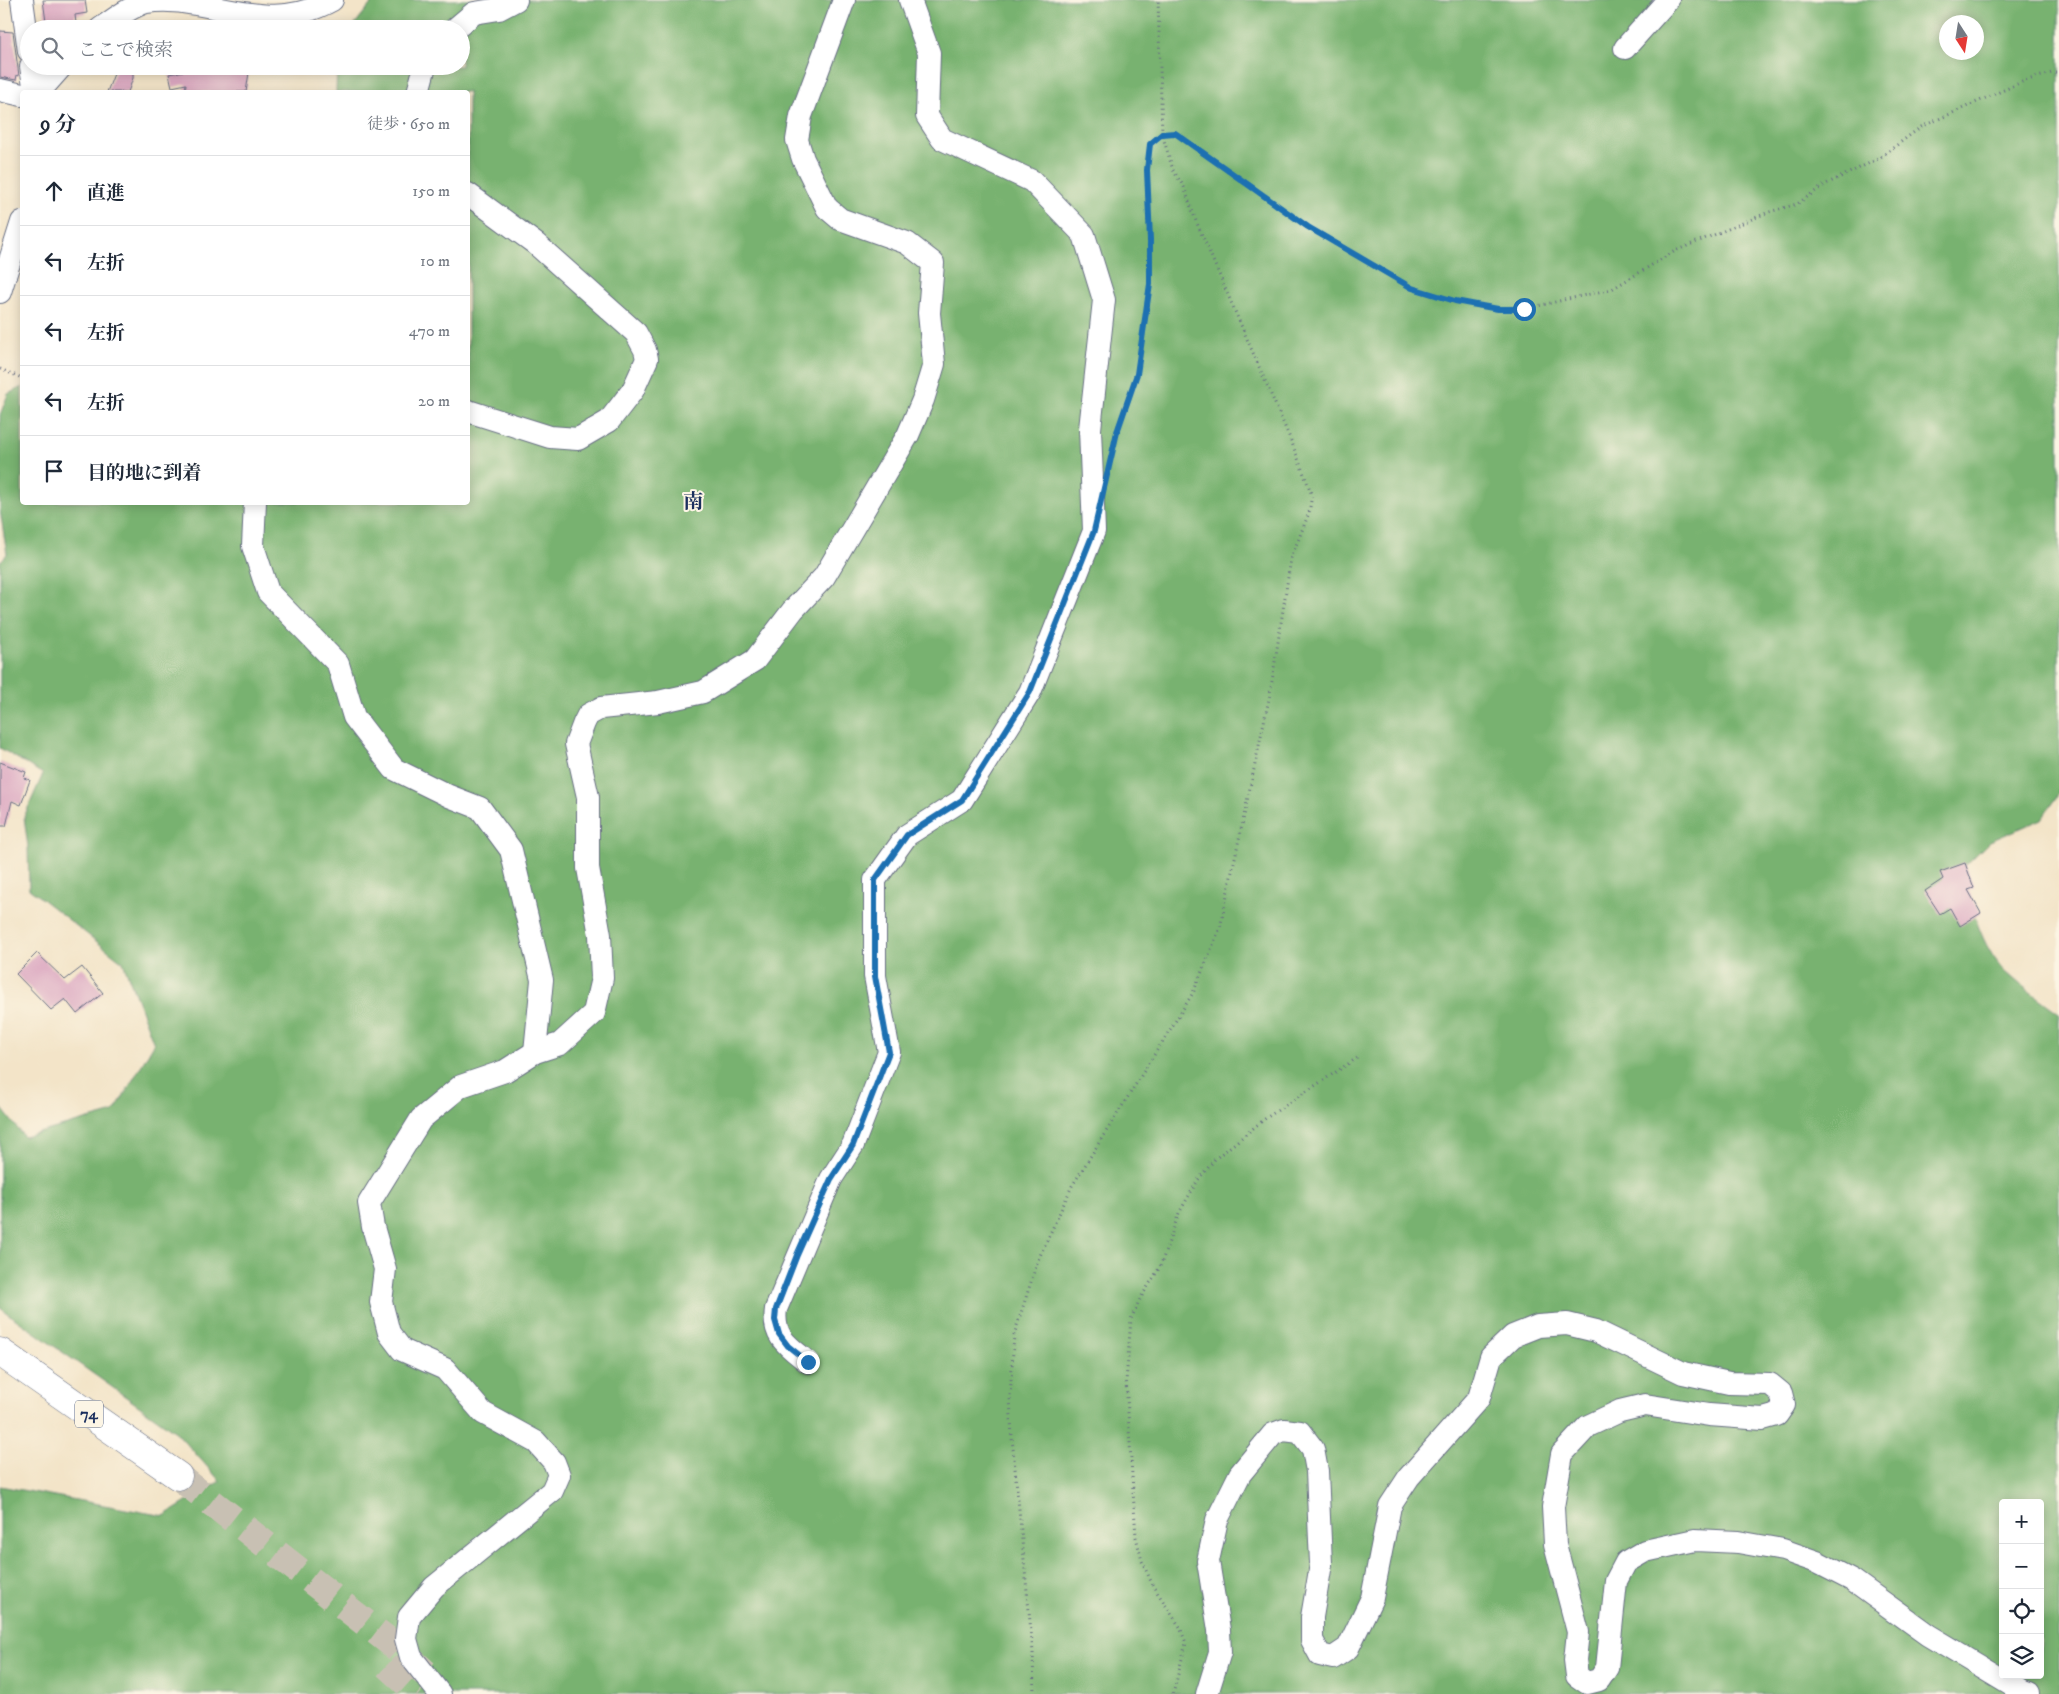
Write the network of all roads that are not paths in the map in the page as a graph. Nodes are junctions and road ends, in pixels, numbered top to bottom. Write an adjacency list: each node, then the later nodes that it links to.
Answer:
1 (22, 0): 7 (street)
2 (332, 0): 8 (street)
3 (516, 0): 9 (street)
4 (844, 0): 24 (street)
5 (910, 0): 26 (street)
6 (1668, 0): 10 (street)
7 (25, 20)
8 (114, 20)
9 (466, 20)
10 (1624, 48)
11 (32, 75): 15 (street)
12 (54, 75): 16 (street)
13 (423, 75): 17 (street)
14 (0, 90): 18 (street)
15 (35, 90)
16 (41, 90)
17 (419, 90)
18 (20, 95)
19 (470, 195): 22 (street)
20 (20, 228): 21 (street)
21 (0, 292)
22 (470, 412)
23 (255, 505): 24 (street)
24 (534, 1052): 28 (street)
25 (0, 1352): 27 (highway, 74)
26 (808, 1362)
27 (0, 1366)
28 (440, 1694)
29 (1207, 1694): 30 (street)
30 (2029, 1694)

